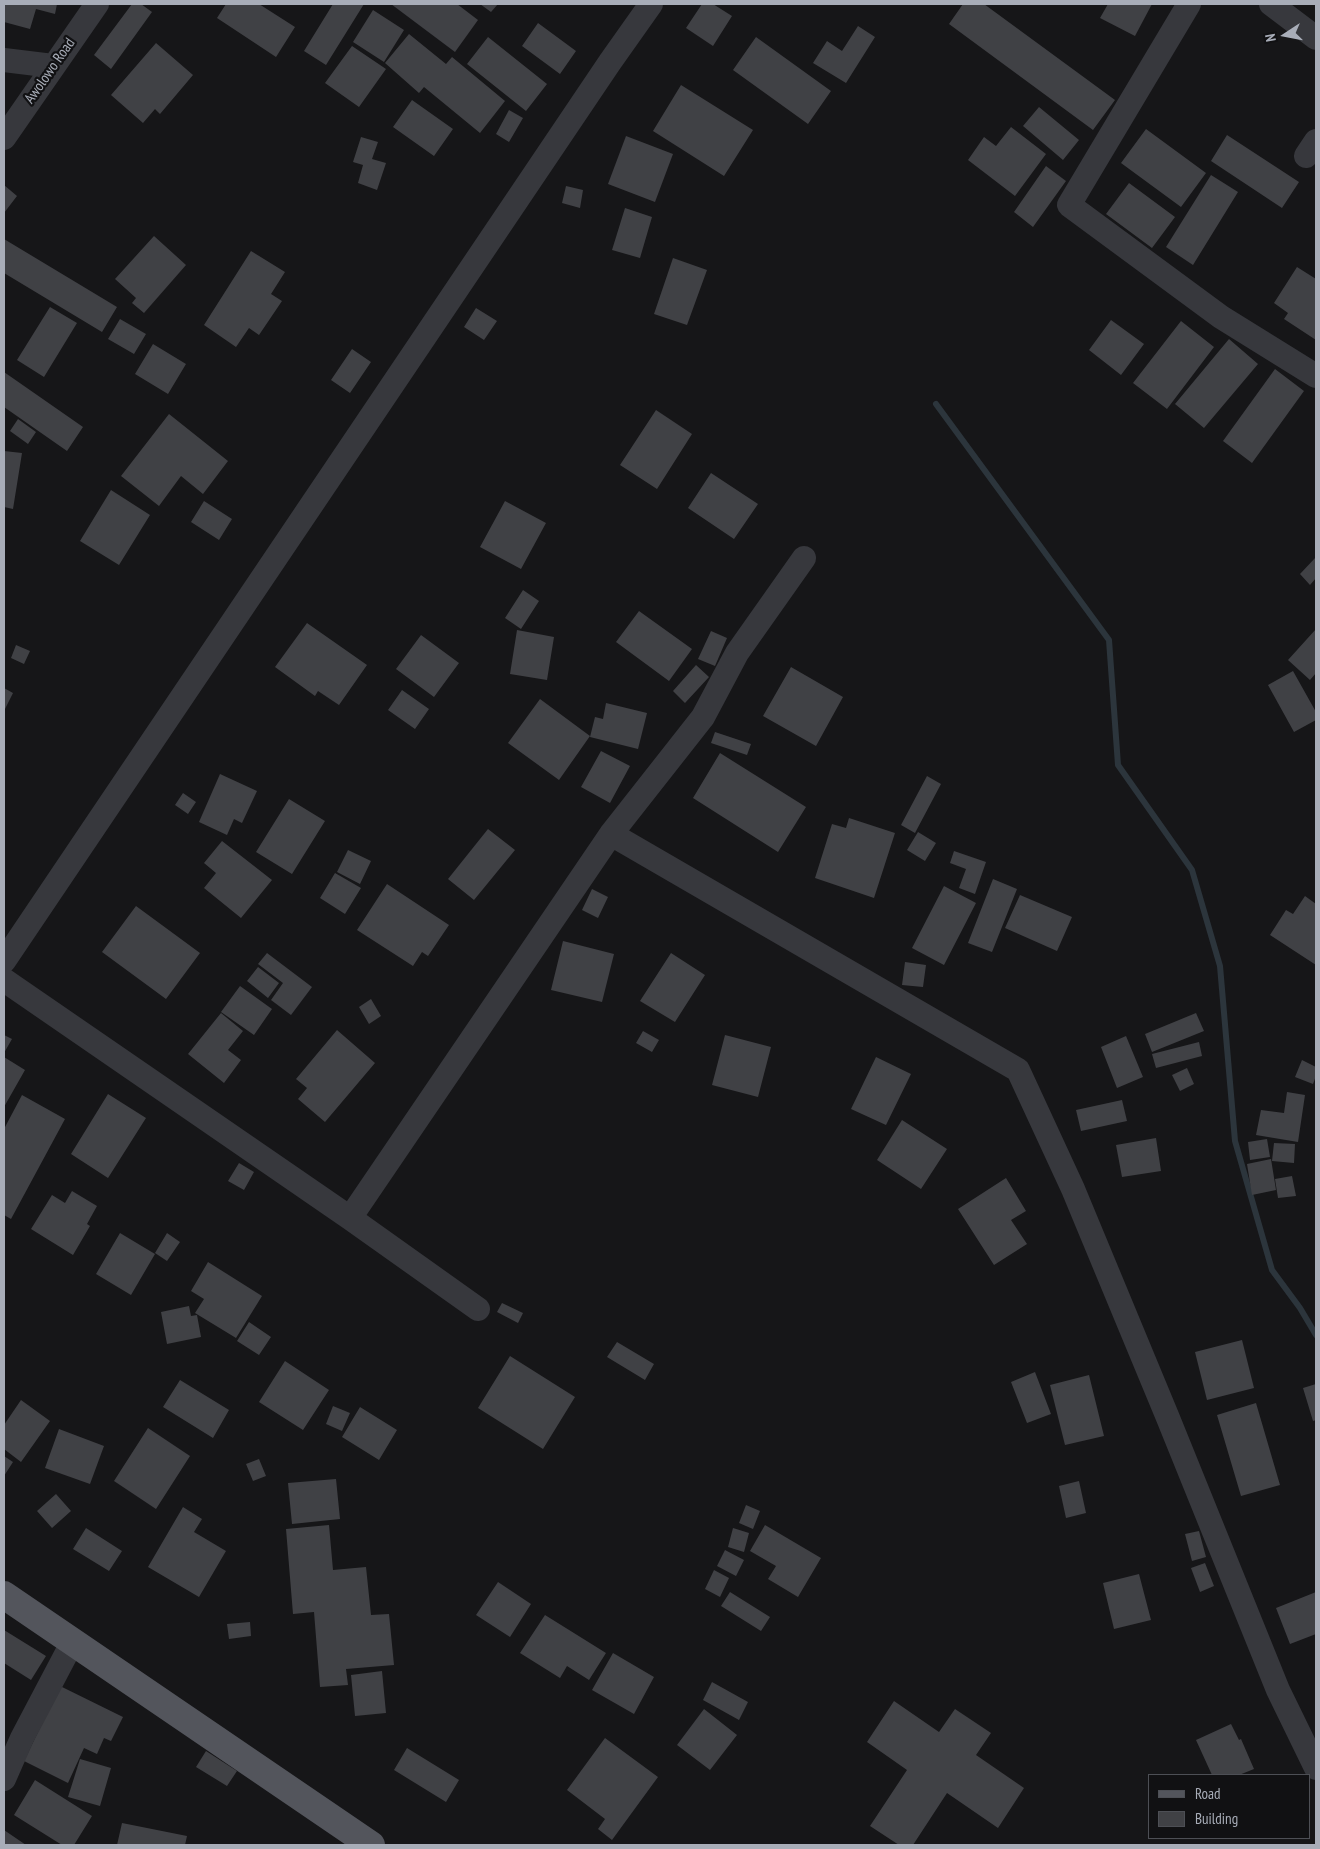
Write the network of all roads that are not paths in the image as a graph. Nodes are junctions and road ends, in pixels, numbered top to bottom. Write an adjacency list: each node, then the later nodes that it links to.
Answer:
1 (97, 4): 7 (street, Awolowo Road)
2 (651, 4): 12 (street)
3 (1189, 4): 9 (street)
4 (1271, 4): 5 (street)
5 (1316, 38)
6 (4, 60): 7 (street)
7 (53, 66): 8 (street, Awolowo Road)
8 (4, 138)
9 (1316, 376)
10 (804, 558): 11 (street)
11 (611, 834): 14 (street); 18 (street)
12 (4, 961)
13 (4, 980): 14 (street)
14 (350, 1218): 15 (street)
15 (478, 1309)
16 (4, 1595): 17 (main road)
17 (72, 1643): 19 (street); 20 (main road)
18 (1316, 1768)
19 (4, 1779)
20 (371, 1845)

